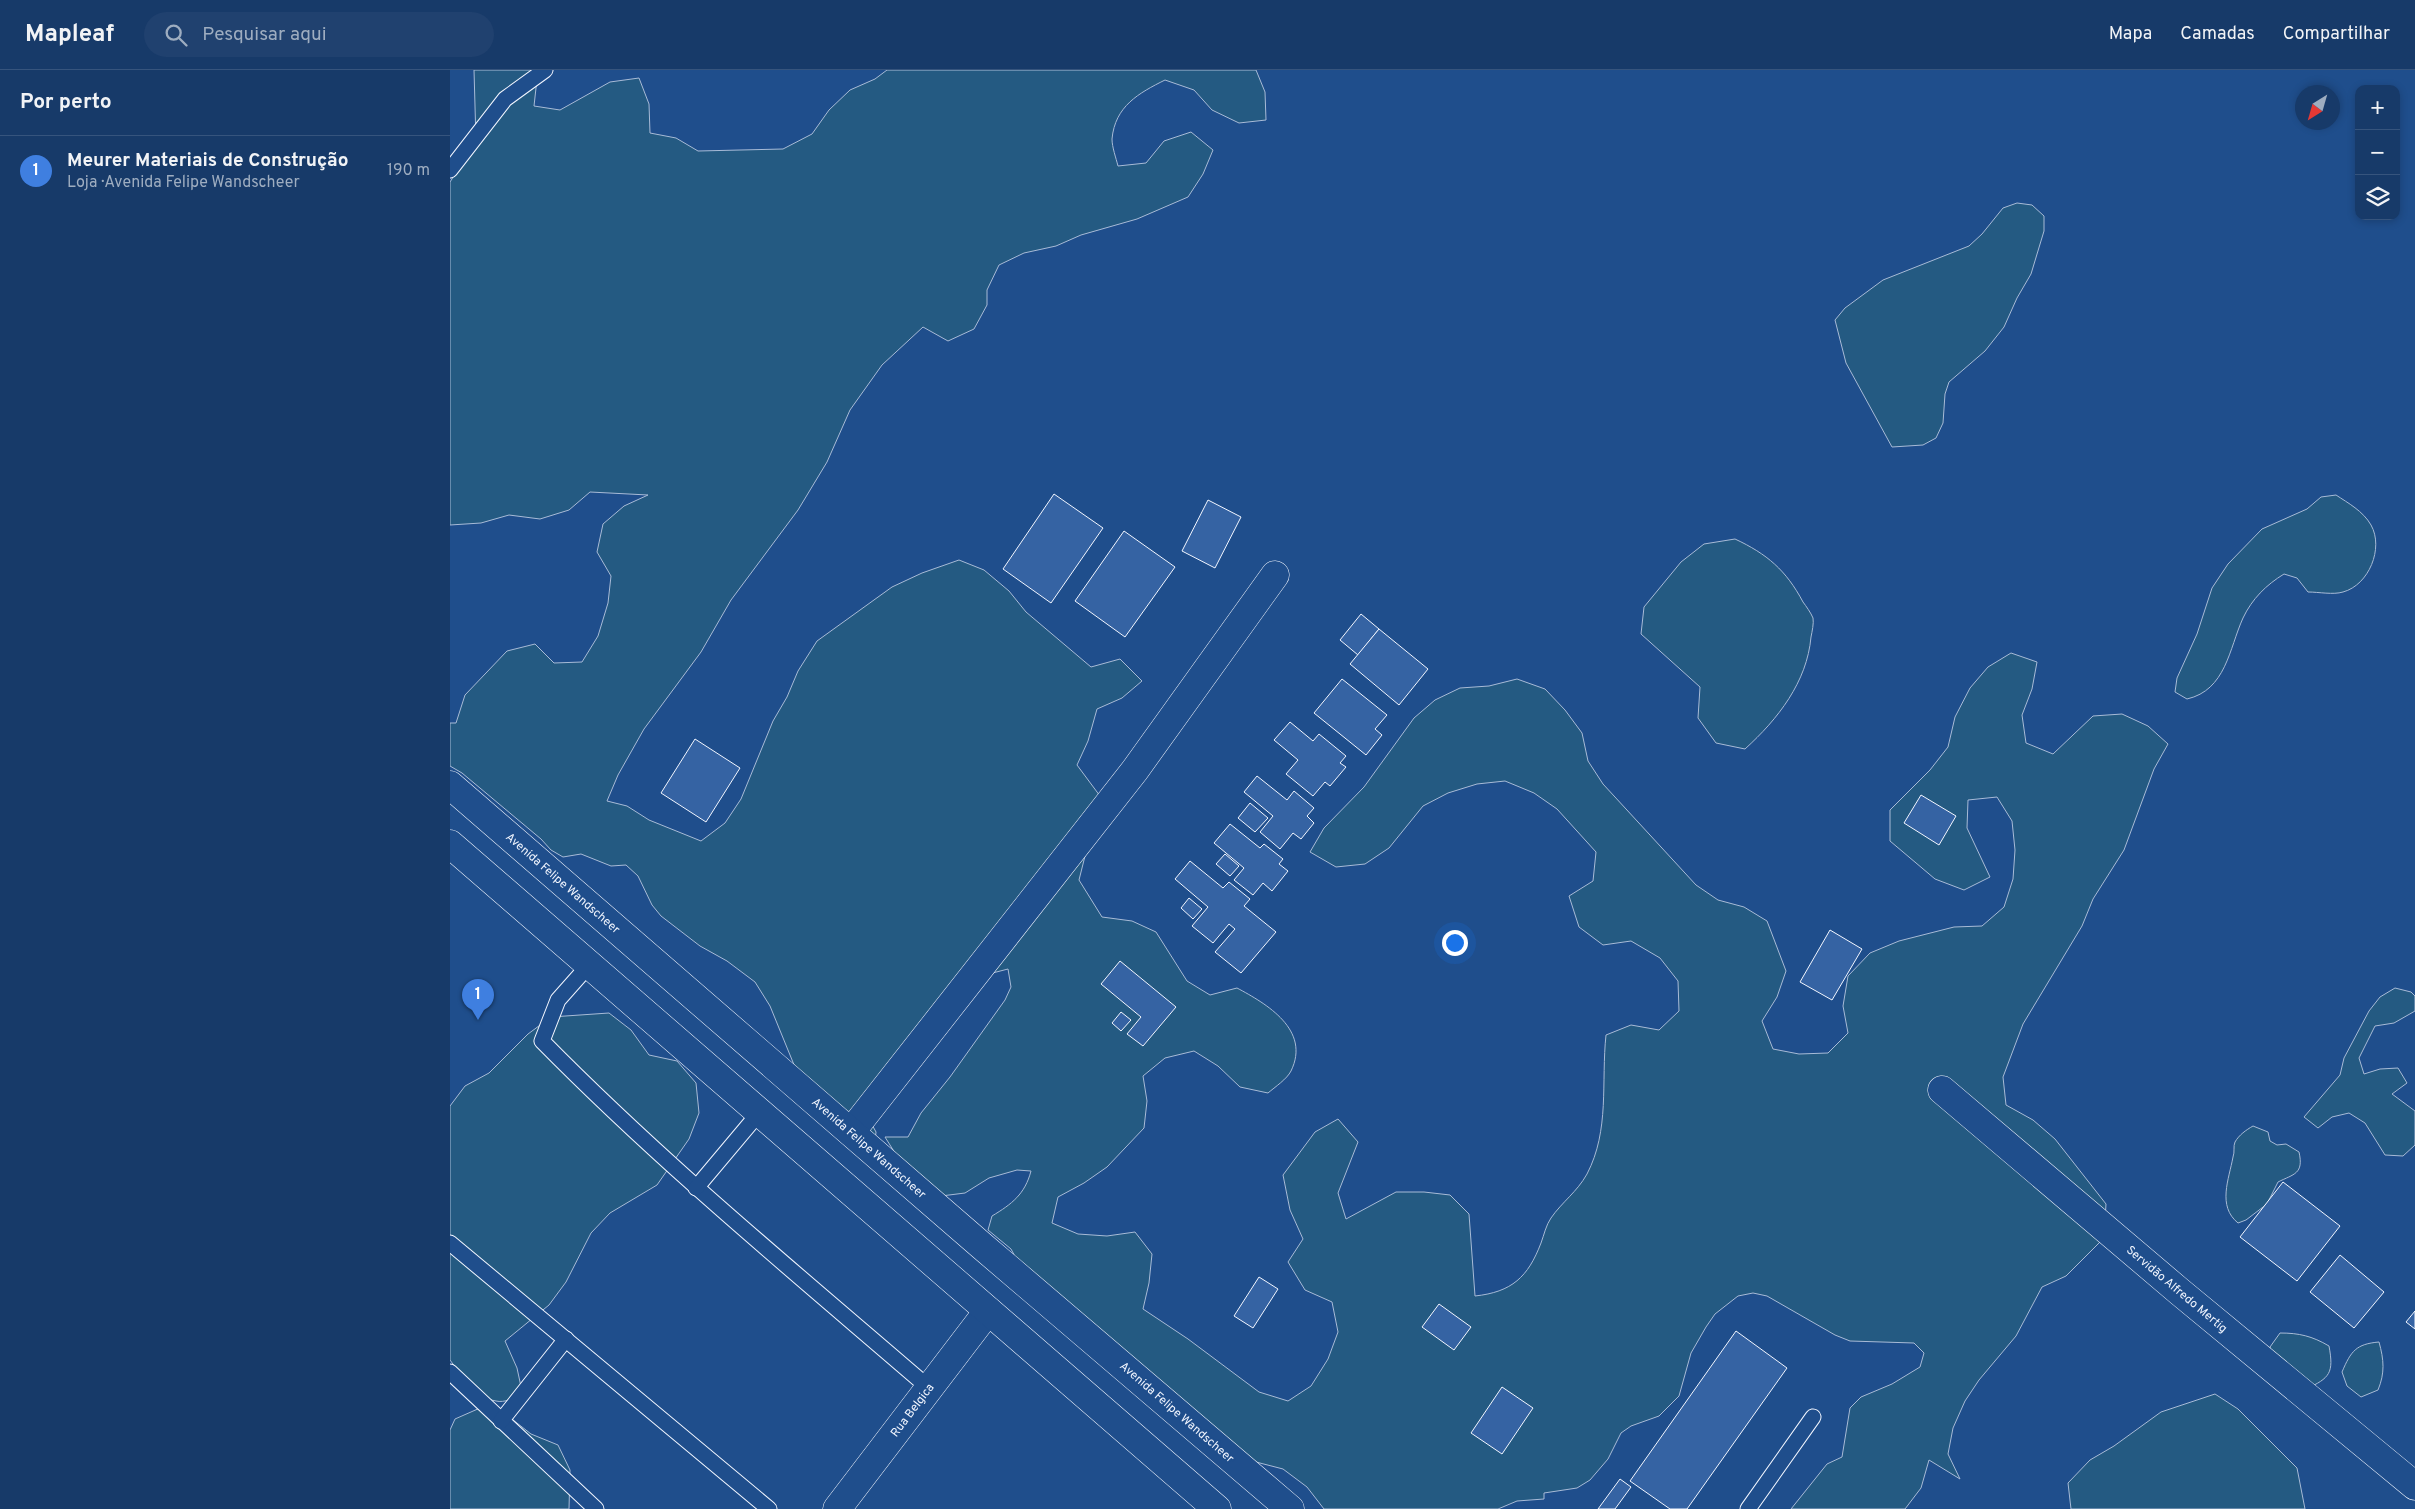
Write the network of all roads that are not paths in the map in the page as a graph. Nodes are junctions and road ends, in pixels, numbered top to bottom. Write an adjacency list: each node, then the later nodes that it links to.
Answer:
1 (545, 70): 2 (lane)
2 (450, 170)
3 (1275, 576): 9 (main road)
4 (450, 785): 9 (main road, Avenida Felipe Wandscheer)
5 (450, 844): 6 (main road)
6 (589, 964): 8 (main road); 10 (lane)
7 (1942, 1090): 18 (main road, Servidão Alfredo Mertig)
8 (759, 1113): 10 (lane); 12 (main road)
9 (851, 1132): 23 (main road, Avenida Felipe Wandscheer)
10 (696, 1188): 15 (lane)
11 (450, 1243): 13 (lane)
12 (988, 1311): 15 (main road, Rua Belgica); 22 (main road)
13 (566, 1339): 17 (lane); 20 (lane)
14 (450, 1372): 17 (lane)
15 (929, 1388): 21 (main road, Rua Belgica)
16 (1813, 1417): 24 (lane)
17 (501, 1421): 19 (lane)
18 (2415, 1486)
19 (596, 1509)
20 (769, 1509)
21 (837, 1509)
22 (1217, 1509)
23 (1290, 1509)
24 (1748, 1509)

